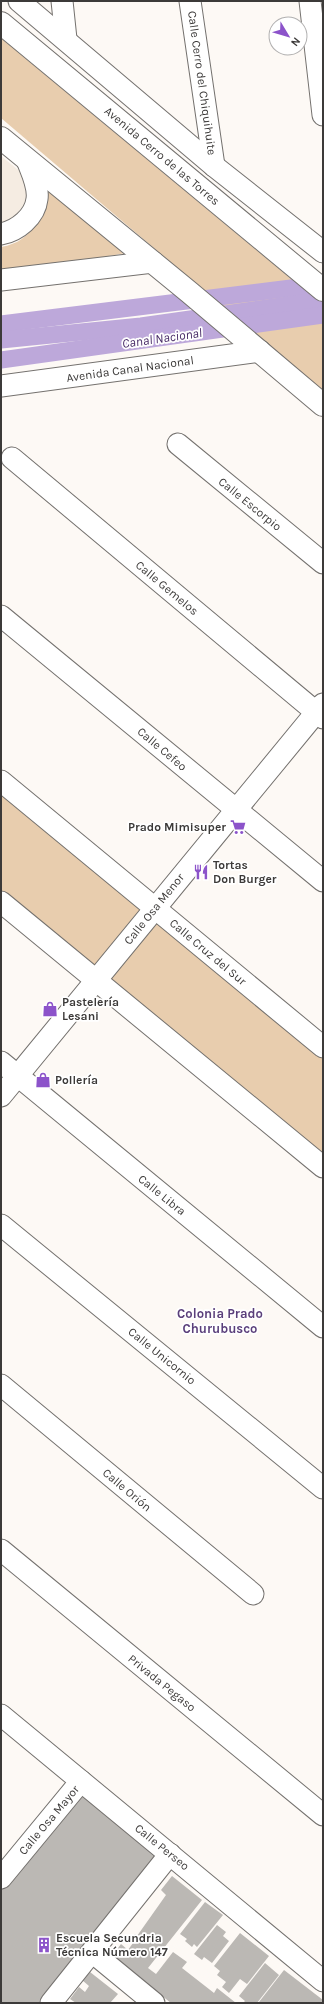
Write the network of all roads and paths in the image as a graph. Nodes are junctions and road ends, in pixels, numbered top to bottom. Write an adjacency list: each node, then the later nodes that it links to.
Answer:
1 (19, 1): 6 (street)
2 (190, 1): 10 (street, Calle Cerro del Chiquihuite)
3 (310, 1): 7 (street)
4 (63, 7): 6 (street)
5 (1, 23): 15 (main road, Avenida Cerro de las Torres)
6 (66, 39): 10 (street)
7 (323, 115)
8 (1, 138): 9 (main road)
9 (27, 160): 11 (street); 13 (main road)
10 (214, 166): 12 (street)
11 (1, 234)
12 (323, 252)
13 (153, 262): 14 (street); 16 (main road)
14 (1, 280)
15 (319, 286)
16 (254, 347): 17 (street, Avenida Canal Nacional); 18 (main road)
17 (1, 386)
18 (323, 405)
19 (178, 444): 21 (street, Calle Escorpio)
20 (12, 458): 23 (street, Calle Gemelos)
21 (323, 563)
22 (1, 616): 25 (street, Calle Cefeo)
23 (321, 712): 25 (street, Calle Osa Menor)
24 (1, 781): 28 (street, Calle Cruz del Sur)
25 (236, 810): 26 (street, Calle Cefeo); 28 (street, Calle Osa Menor)
26 (323, 882)
27 (1, 902): 29 (street)
28 (155, 908): 29 (street, Calle Osa Menor); 30 (street, Calle Cruz del Sur)
29 (96, 981): 32 (street, Calle Osa Menor); 34 (street)
30 (323, 1048)
31 (1, 1062): 32 (street, Calle Libra)
32 (18, 1076): 33 (street, Calle Osa Menor); 36 (street, Calle Libra)
33 (1, 1096)
34 (323, 1167)
35 (1, 1225): 38 (street, Calle Unicornio)
36 (323, 1327)
37 (1, 1386): 40 (street, Calle Orión)
38 (323, 1488)
39 (1, 1550): 43 (street, Privada Pegaso)
40 (253, 1594)
41 (1, 1715): 42 (street, Calle Perseo)
42 (82, 1781): 44 (street, Calle Perseo); 45 (street, Calle Osa Mayor)
43 (323, 1815)
44 (170, 1854): 46 (street); 47 (street, Calle Perseo)
45 (1, 1878)
46 (92, 1952): 48 (street); 49 (street)
47 (323, 1981)
48 (51, 2003)
49 (154, 2003)

